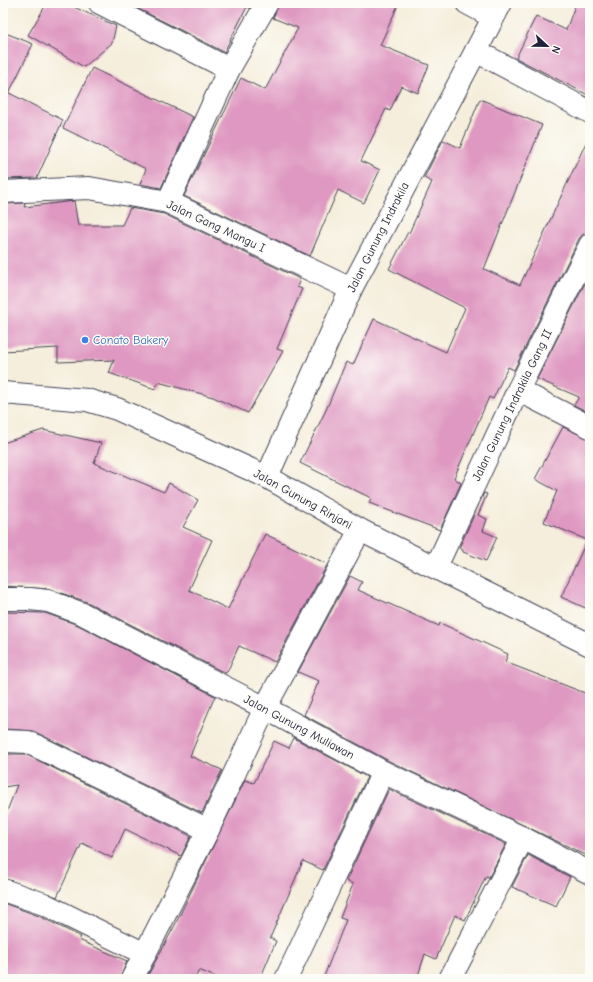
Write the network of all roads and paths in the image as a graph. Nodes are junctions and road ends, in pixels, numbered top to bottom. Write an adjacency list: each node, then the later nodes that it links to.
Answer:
1 (100, 3): 6 (street)
2 (267, 3): 6 (street)
3 (467, 3): 4 (street)
4 (497, 10): 5 (street, Jalan Gunung Indrakila)
5 (476, 50): 7 (street); 12 (street, Jalan Gunung Indrakila)
6 (229, 69): 9 (street)
7 (590, 112)
8 (3, 192): 9 (street, Jalan Gang Mangu I)
9 (168, 202): 12 (street, Jalan Gang Mangu I)
10 (590, 245): 11 (street, Jalan Gunung Indrakila Gang II)
11 (584, 272): 13 (street, Jalan Gunung Indrakila Gang II)
12 (351, 289): 16 (street, Jalan Gunung Indrakila)
13 (518, 390): 15 (street); 18 (street, Jalan Gunung Indrakila Gang II)
14 (3, 393): 16 (street, Jalan Gunung Rinjani)
15 (590, 427)
16 (267, 477): 17 (street, Jalan Gunung Rinjani)
17 (360, 530): 18 (street, Jalan Gunung Rinjani); 21 (street)
18 (436, 567): 20 (street, Jalan Gunung Rinjani)
19 (3, 599): 21 (street, Jalan Gunung Muliawan)
20 (590, 645)
21 (265, 708): 23 (street, Jalan Gunung Muliawan); 24 (street)
22 (3, 741): 24 (street)
23 (383, 772): 25 (street, Jalan Gunung Muliawan); 30 (street)
24 (208, 830): 28 (street)
25 (523, 838): 26 (street, Jalan Gunung Muliawan); 31 (street)
26 (590, 873)
27 (3, 890): 28 (street)
28 (145, 954): 29 (street)
29 (132, 979)
30 (286, 979)
31 (450, 979)

